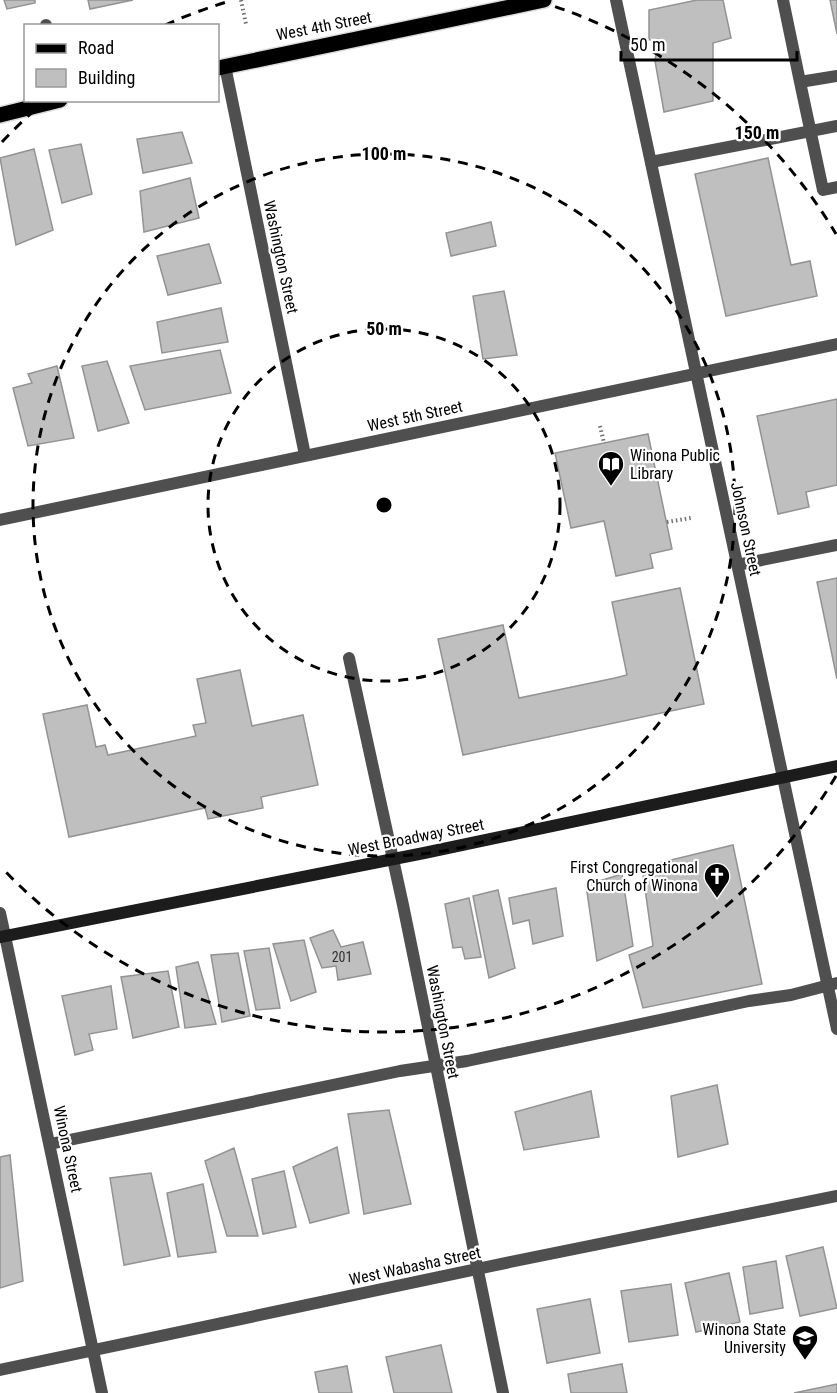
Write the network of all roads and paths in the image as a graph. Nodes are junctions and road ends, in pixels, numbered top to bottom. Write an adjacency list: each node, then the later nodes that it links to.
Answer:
1 (241, 0): 5 (path)
2 (544, 0): 6 (main road, West 4th Street)
3 (616, 0): 13 (street, Johnson Street)
4 (783, 0): 8 (street)
5 (246, 24)
6 (221, 67): 19 (street, Washington Street)
7 (837, 76): 8 (street)
8 (800, 82): 12 (street)
9 (52, 102): 10 (main road)
10 (0, 115)
11 (837, 126): 12 (street)
12 (809, 131): 13 (street); 14 (street)
13 (651, 162): 16 (street, Johnson Street)
14 (837, 188)
15 (837, 344): 16 (street, West 5th Street)
16 (696, 373): 19 (street, West 5th Street); 24 (street, Johnson Street)
17 (600, 426): 18 (path)
18 (604, 443)
19 (305, 455): 21 (street, West 5th Street)
20 (690, 518): 22 (path)
21 (0, 520)
22 (667, 522)
23 (837, 545): 24 (street)
24 (737, 565): 27 (street, Johnson Street)
25 (349, 658): 28 (street, Washington Street)
26 (837, 766): 27 (main road, West Broadway Street)
27 (783, 778): 28 (main road, West Broadway Street); 31 (street, Johnson Street)
28 (392, 859): 30 (main road, West Broadway Street); 33 (street, Washington Street)
29 (0, 913): 30 (street, Winona Street)
30 (3, 937): 34 (street, Winona Street)
31 (832, 984): 32 (street, Johnson Street); 33 (street)
32 (837, 1029)
33 (435, 1066): 34 (street); 36 (street, Washington Street)
34 (50, 1144): 37 (street, Winona Street)
35 (837, 1196): 36 (street, West Wabasha Street)
36 (477, 1270): 37 (street, West Wabasha Street); 40 (street, Washington Street)
37 (93, 1350): 38 (street, West Wabasha Street); 39 (street, Winona Street)
38 (0, 1370)
39 (102, 1393)
40 (503, 1393)

